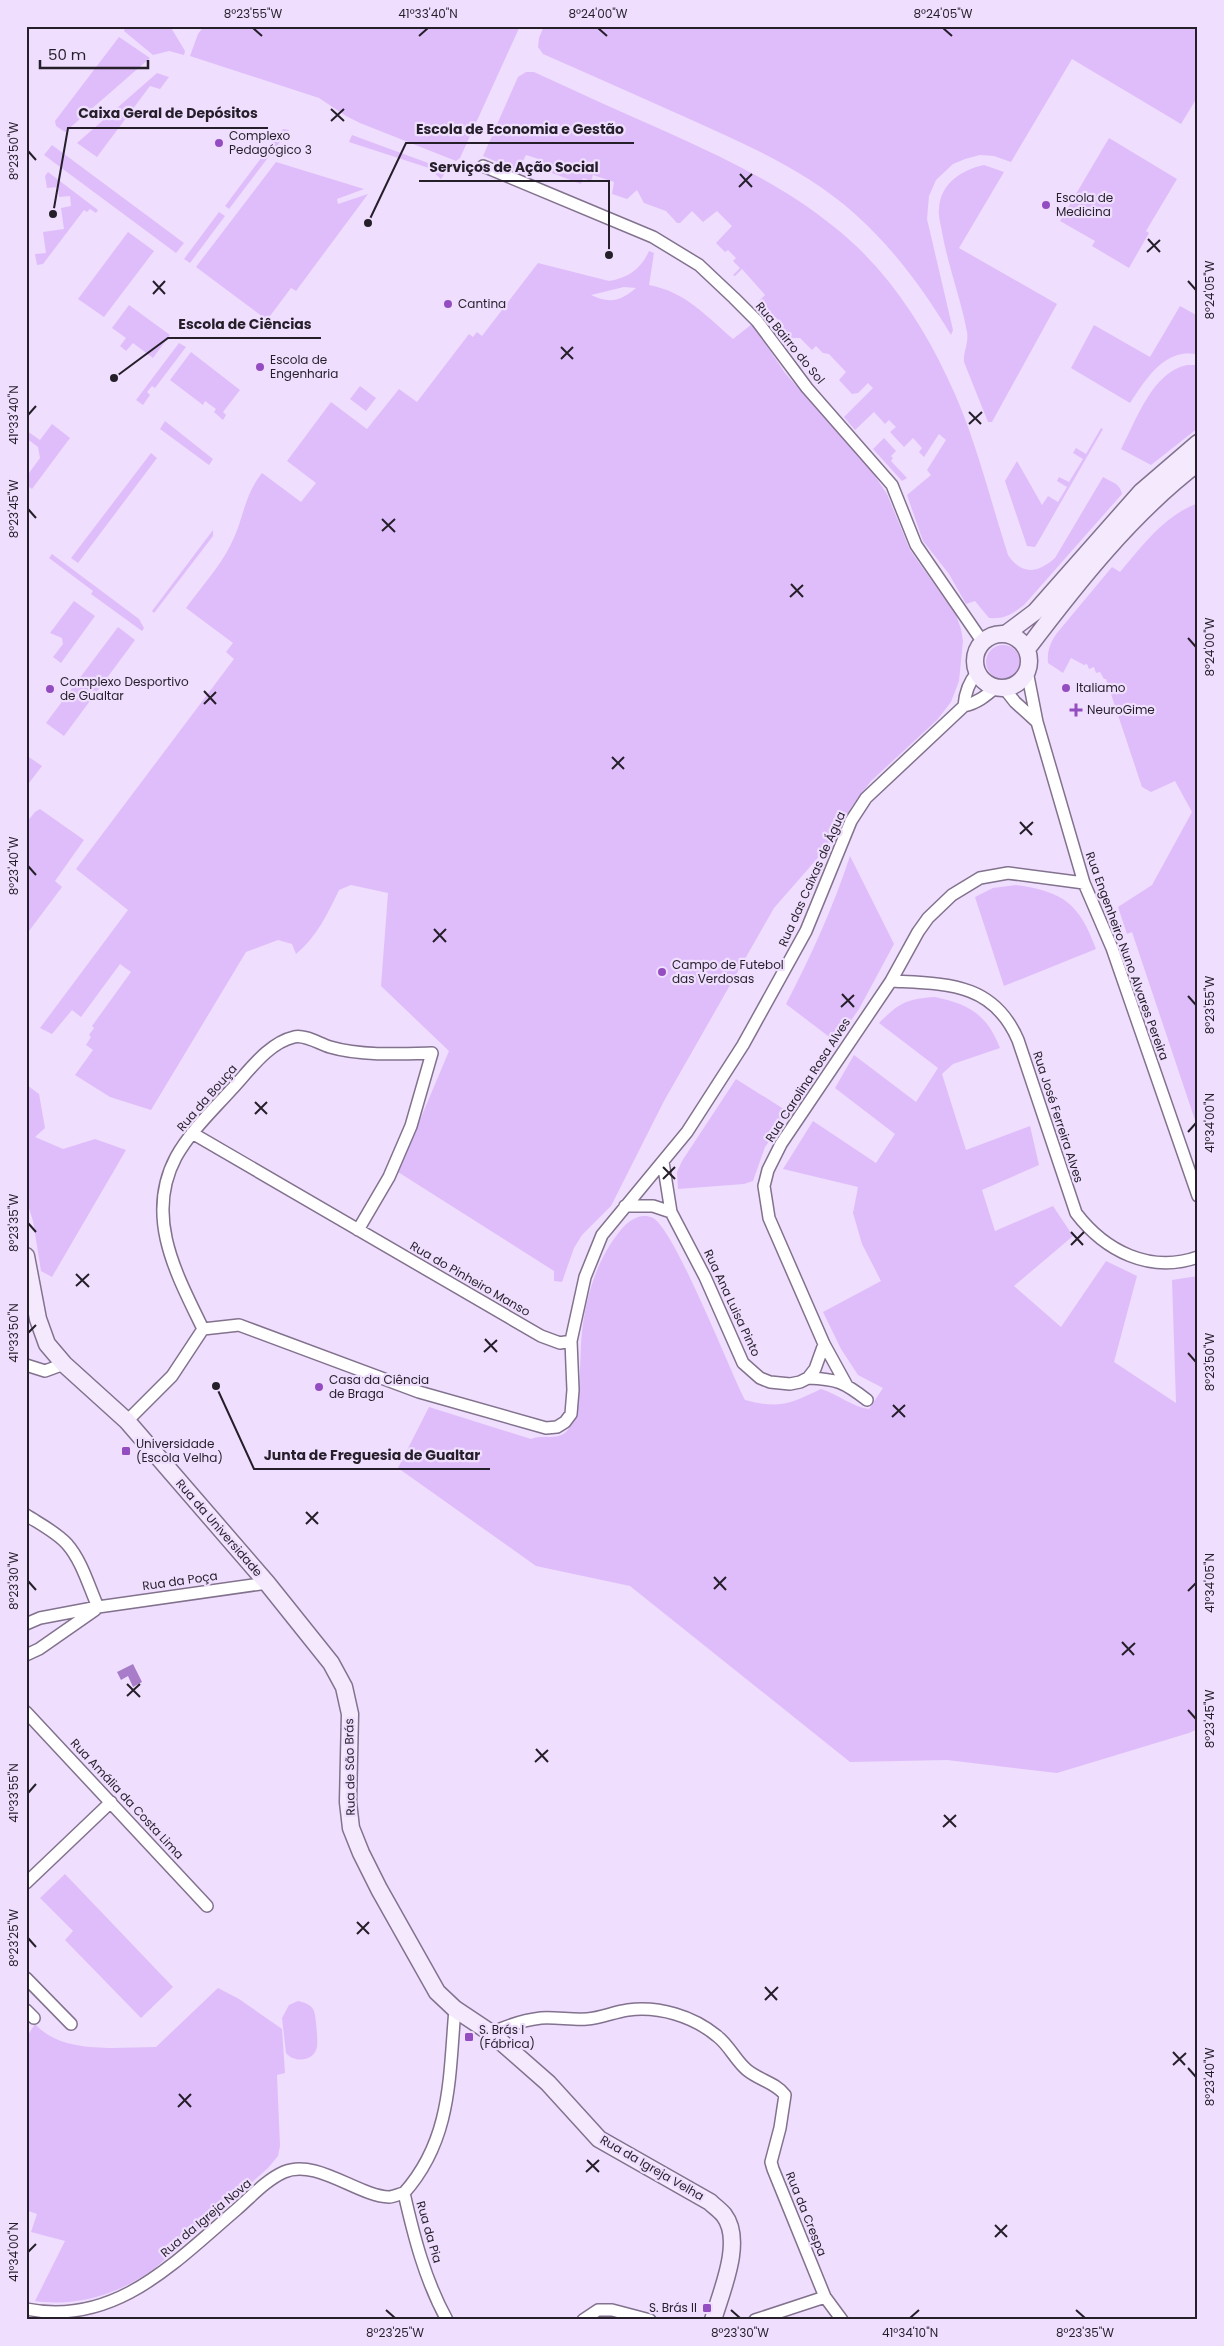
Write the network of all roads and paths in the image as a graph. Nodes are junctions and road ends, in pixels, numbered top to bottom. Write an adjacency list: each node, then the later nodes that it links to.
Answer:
1 (483, 166): 5 (street, Rua Bairro do Sol)
2 (1198, 444): 4 (street)
3 (1198, 463): 6 (street)
4 (1007, 633): 5 (street); 6 (street)
5 (982, 641): 8 (street)
6 (1027, 650): 7 (street)
7 (1027, 671): 9 (street); 11 (street, Rua Engenheiro Nuno Alvares Pereira)
8 (977, 673): 9 (street); 10 (street)
9 (1000, 688): 10 (street, Rua das Caixas de Água); 11 (street)
10 (964, 706): 15 (street, Rua das Caixas de Água)
11 (1037, 722): 12 (street, Rua Engenheiro Nuno Alvares Pereira)
12 (1084, 883): 13 (street, Rua Carolina Rosa Alves); 16 (street, Rua Engenheiro Nuno Alvares Pereira)
13 (891, 981): 21 (street, Rua José Ferreira Alves); 25 (street, Rua Carolina Rosa Alves)
14 (192, 1133): 19 (street, Rua do Pinheiro Manso); 19 (street, Rua da Bouça); 23 (street, Rua da Bouça)
15 (663, 1162): 17 (street, Rua das Caixas de Água); 18 (street, Rua Ana Luisa Pinto)
16 (1198, 1196)
17 (625, 1206): 18 (street); 24 (street, Rua das Caixas de Água)
18 (671, 1212): 28 (street, Rua Ana Luisa Pinto)
19 (358, 1230): 24 (street, Rua do Pinheiro Manso)
20 (26, 1256): 22 (street, Rua da Universidade)
21 (1198, 1257)
22 (32, 1316): 26 (street, Rua da Universidade)
23 (203, 1329): 24 (street, Rua das Caixas de Água); 31 (street)
24 (571, 1342)
25 (824, 1344): 28 (street); 29 (street, Rua Carolina Rosa Alves)
26 (64, 1364): 27 (street); 31 (street, Rua da Universidade)
27 (26, 1365)
28 (808, 1378): 29 (street, Rua Ana Luisa Pinto)
29 (846, 1384): 30 (street)
30 (867, 1400)
31 (128, 1421): 33 (street, Rua da Universidade)
32 (26, 1515): 34 (street)
33 (266, 1583): 34 (street, Rua da Poça); 42 (street, Rua de São Brás)
34 (98, 1607): 35 (street, Rua da Poça); 36 (street, Rua da Poça)
35 (26, 1624)
36 (26, 1655)
37 (26, 1712): 38 (street, Rua Amália da Costa Lima)
38 (111, 1802): 39 (street); 40 (street, Rua Amália da Costa Lima)
39 (26, 1883)
40 (207, 1906)
41 (26, 1978): 43 (street)
42 (455, 2009): 44 (street, Rua da Igreja Velha); 45 (street, Rua da Pia)
43 (71, 2024)
44 (490, 2034): 46 (street, Rua da Crespa); 51 (street, Rua da Igreja Velha)
45 (404, 2193): 47 (street, Rua da Igreja Nova); 48 (street, Rua da Pia)
46 (825, 2297): 52 (street); 53 (street)
47 (26, 2309)
48 (447, 2320)
49 (583, 2320): 50 (street)
50 (650, 2320)
51 (713, 2320)
52 (755, 2320)
53 (842, 2320)

